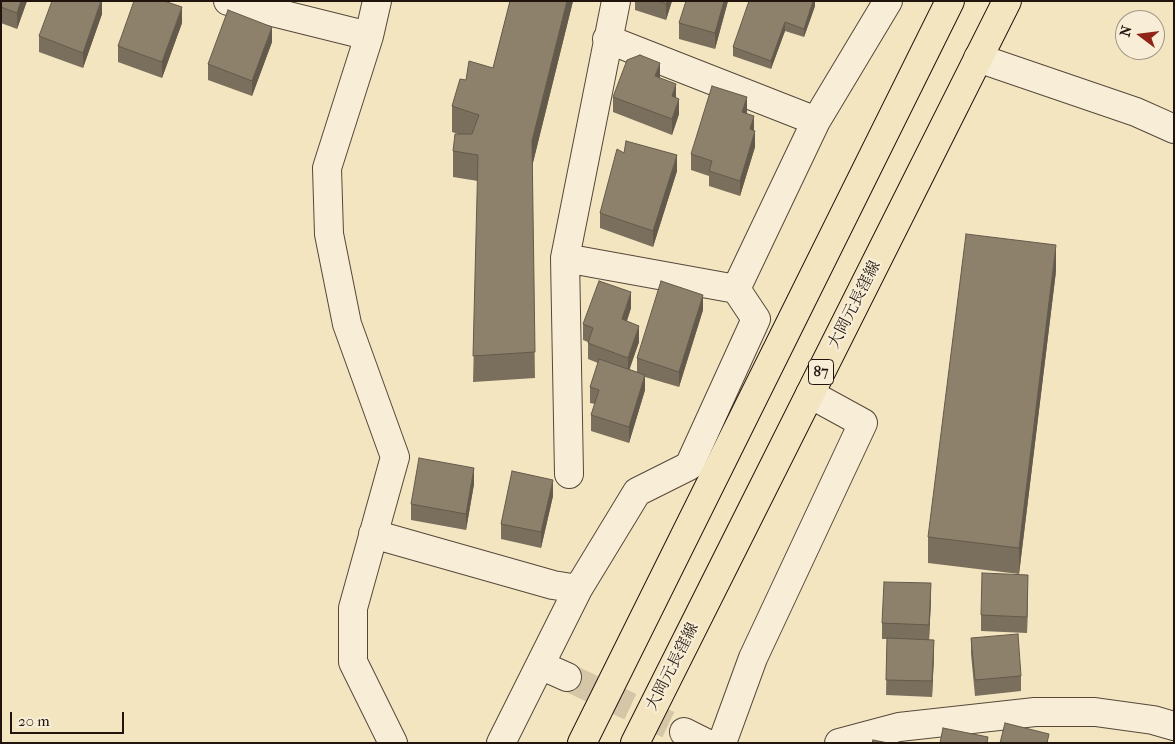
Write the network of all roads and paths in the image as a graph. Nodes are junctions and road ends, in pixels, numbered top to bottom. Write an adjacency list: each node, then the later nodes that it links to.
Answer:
1 (228, 1): 7 (street)
2 (377, 1): 7 (street)
3 (616, 1): 8 (street)
4 (888, 1): 10 (street)
5 (950, 1): 23 (main road)
6 (1007, 1): 9 (main road, 大岡元長窪線 / 87)
7 (369, 36): 16 (street)
8 (607, 39): 10 (street); 12 (street)
9 (978, 58): 11 (street); 14 (main road, 大岡元長窪線 / 87)
10 (816, 121): 13 (street)
11 (1174, 129)
12 (565, 258): 13 (street); 15 (street)
13 (736, 289): 17 (street)
14 (810, 394): 24 (main road, 大岡元長窪線 / 87); 25 (street)
15 (568, 474)
16 (373, 534): 17 (street); 21 (street)
17 (578, 589): 18 (street)
18 (540, 665): 19 (street); 22 (street)
19 (567, 677)
20 (1174, 726): 26 (street)
21 (393, 743)
22 (501, 743)
23 (582, 743)
24 (636, 743)
25 (722, 743)
26 (839, 743)

